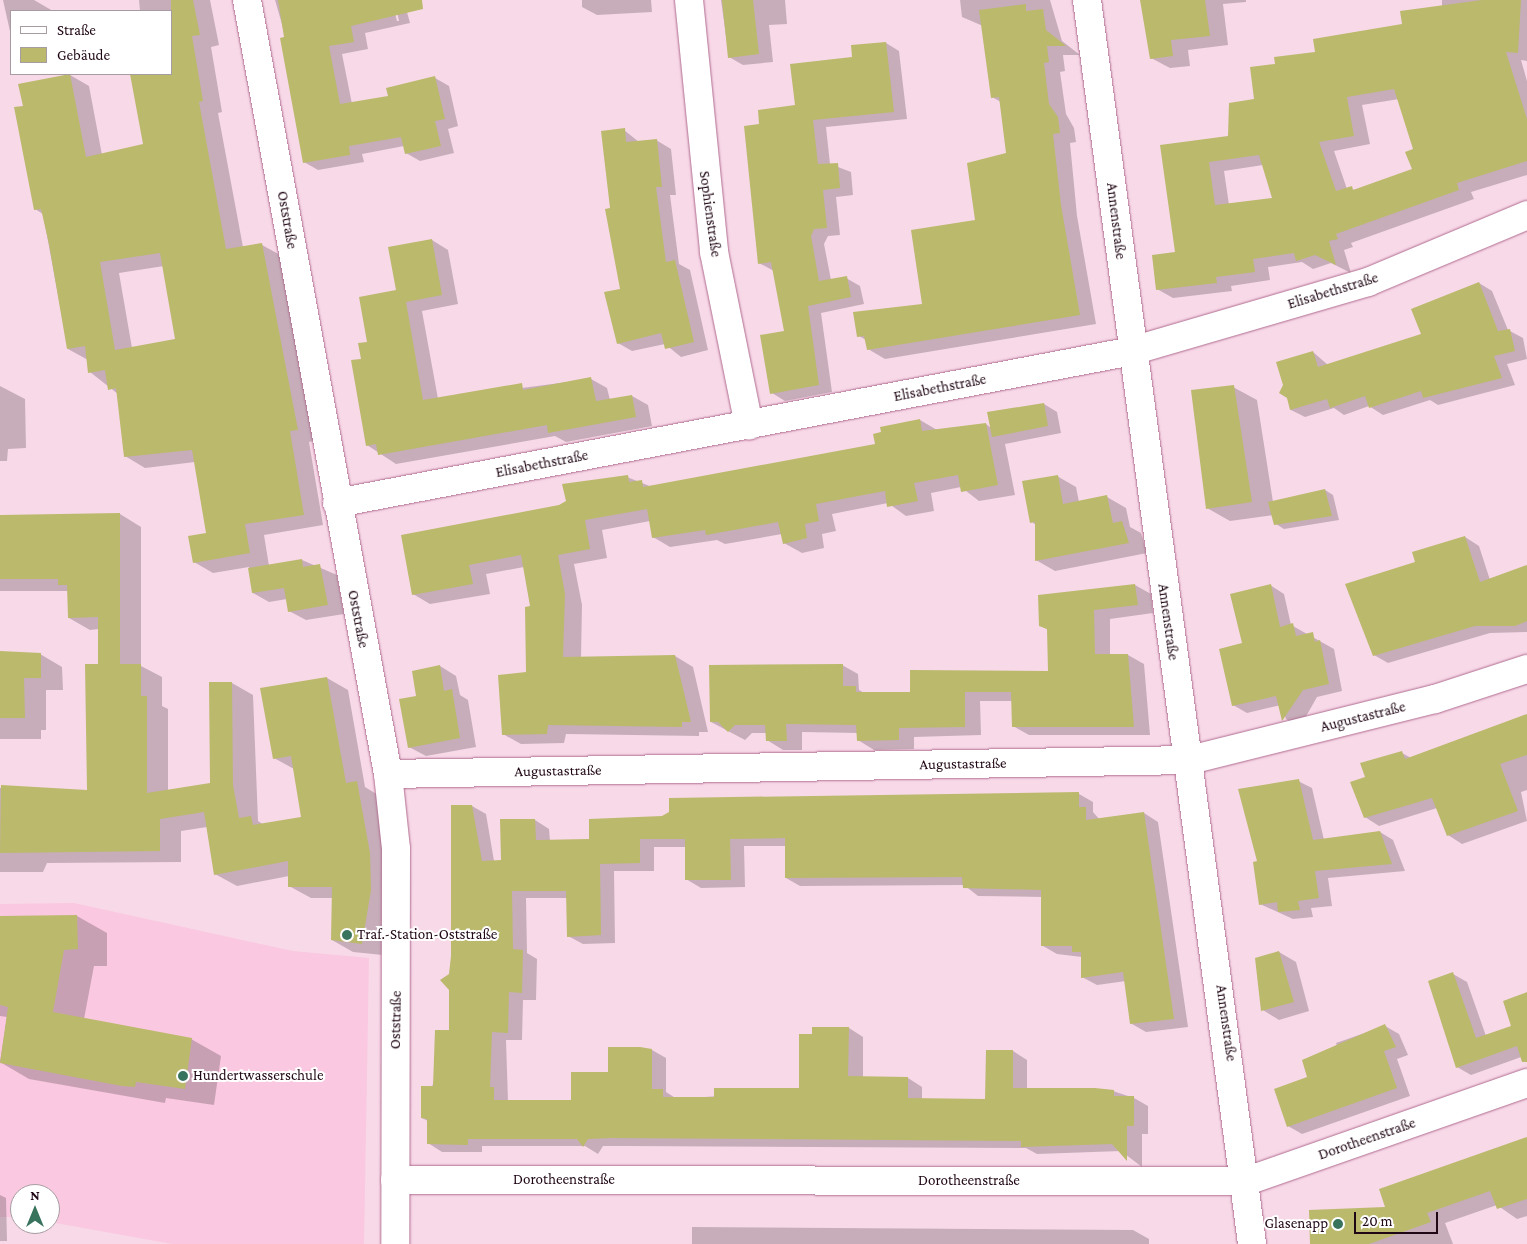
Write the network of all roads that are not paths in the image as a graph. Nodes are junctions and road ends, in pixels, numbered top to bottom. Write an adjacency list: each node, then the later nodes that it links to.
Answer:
1 (247, 0): 7 (street, Oststraße)
2 (688, 0): 6 (street, Sophienstraße)
3 (1088, 0): 5 (street, Annenstraße)
4 (1527, 215): 5 (street, Elisabethstraße)
5 (1132, 351): 6 (street, Elisabethstraße); 9 (street, Annenstraße)
6 (748, 425): 7 (street, Elisabethstraße)
7 (337, 503): 10 (street, Oststraße)
8 (1527, 669): 9 (street, Augustastraße)
9 (1190, 760): 10 (street, Augustastraße); 13 (street, Annenstraße)
10 (388, 774): 12 (street, Oststraße)
11 (1527, 1083): 13 (street, Dorotheenstraße)
12 (395, 1180): 13 (street, Dorotheenstraße); 14 (street, Oststraße)
13 (1247, 1181): 15 (street, Annenstraße)
14 (395, 1244)
15 (1252, 1244)

